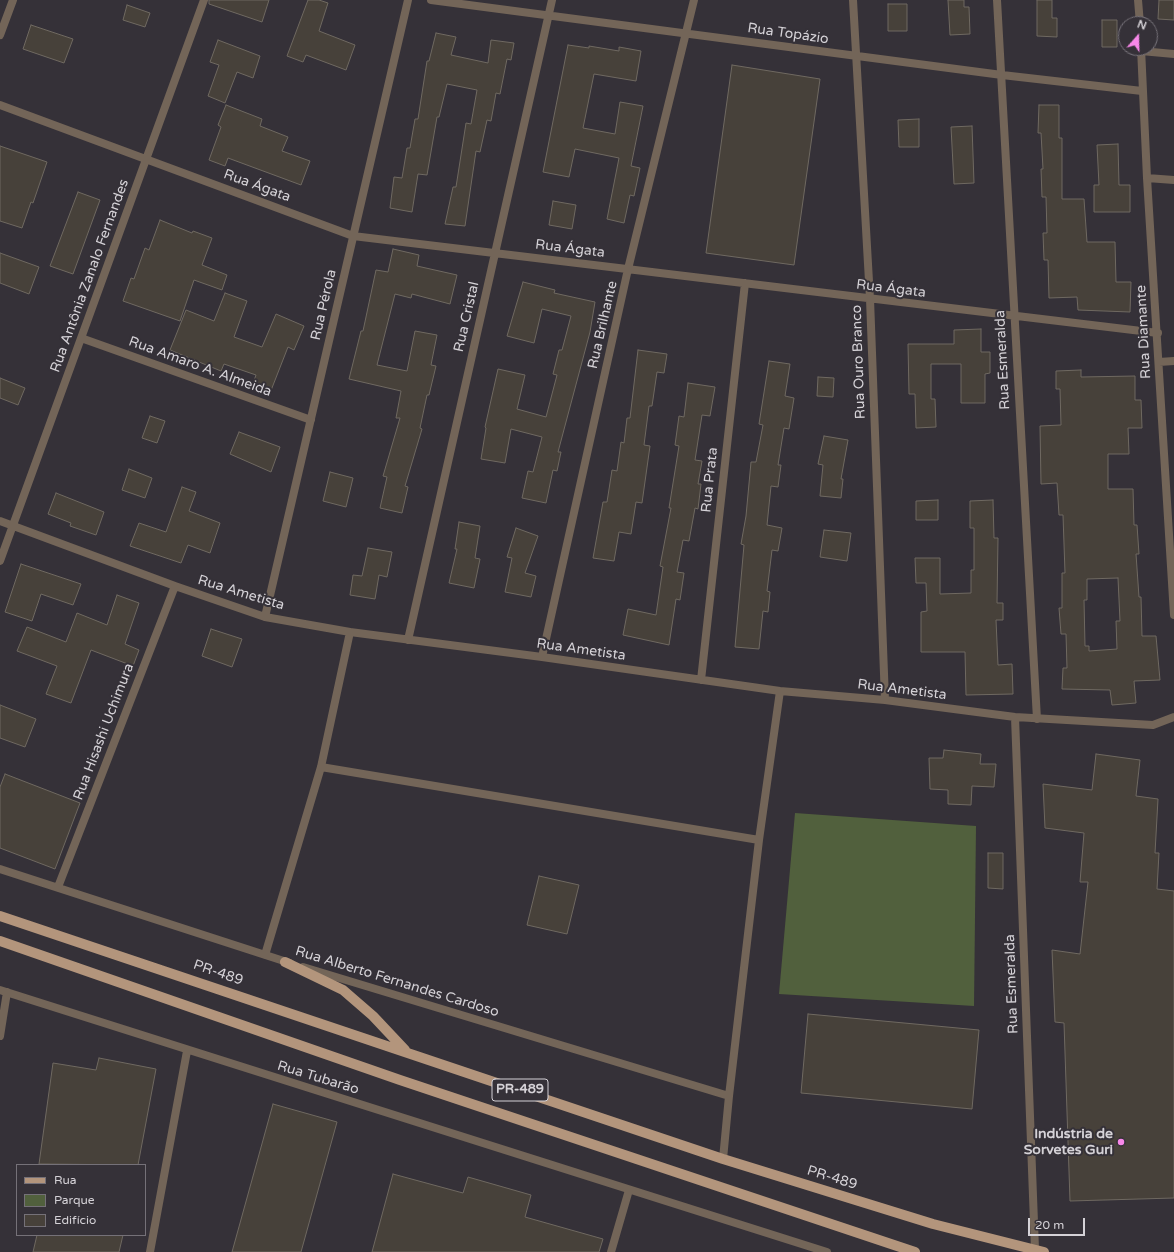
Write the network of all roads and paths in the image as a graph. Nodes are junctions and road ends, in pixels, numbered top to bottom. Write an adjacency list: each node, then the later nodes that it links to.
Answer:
1 (13, 0): 13 (street)
2 (204, 0): 21 (street, Rua Antônia Zanalo Fernandes)
3 (408, 0): 24 (street, Rua Pérola)
4 (431, 0): 10 (street, Rua Topázio)
5 (552, 0): 10 (street, Rua Cristal)
6 (694, 0): 12 (street, Rua Brilhante)
7 (853, 0): 16 (street, Rua Ouro Branco)
8 (997, 0): 18 (street, Rua Esmeralda)
9 (1138, 0): 11 (street)
10 (549, 16): 12 (street, Rua Topázio); 25 (street, Rua Cristal)
11 (1139, 16)
12 (686, 33): 16 (street, Rua Topázio); 26 (street, Rua Brilhante)
13 (0, 35)
14 (1158, 52): 15 (street)
15 (1174, 54)
16 (857, 56): 18 (street, Rua Topázio); 28 (street, Rua Ouro Branco)
17 (1141, 56): 19 (street, Rua Diamante)
18 (1002, 75): 19 (street, Rua Topázio); 29 (street, Rua Esmeralda)
19 (1142, 91): 22 (street, Rua Diamante)
20 (0, 105): 21 (street, Rua Ágata)
21 (146, 159): 24 (street, Rua Ágata); 31 (street, Rua Antônia Zanalo Fernandes)
22 (1147, 178): 23 (street); 30 (street, Rua Diamante)
23 (1174, 180)
24 (353, 236): 25 (street, Rua Ágata); 34 (street, Rua Pérola)
25 (495, 253): 26 (street, Rua Ágata); 43 (street, Rua Cristal)
26 (628, 269): 27 (street, Rua Ágata); 44 (street, Rua Brilhante)
27 (745, 283): 28 (street, Rua Ágata); 45 (street, Rua Prata)
28 (870, 299): 29 (street, Rua Ágata); 47 (street, Rua Ouro Branco)
29 (1014, 317): 30 (street, Rua Ágata); 50 (street, Rua Esmeralda)
30 (1158, 333): 33 (street, Rua Diamante)
31 (81, 338): 34 (street, Rua Amaro A. Almeida); 36 (street, Rua Antônia Zanalo Fernandes)
32 (1174, 361): 33 (street)
33 (1159, 362): 37 (street, Rua Diamante)
34 (311, 420): 41 (street, Rua Pérola)
35 (0, 521): 36 (street, Rua Ametista)
36 (13, 526): 38 (street, Rua Antônia Zanalo Fernandes); 39 (street, Rua Ametista)
37 (1171, 535): 40 (street, Rua Diamante)
38 (0, 561)
39 (175, 586): 41 (street, Rua Ametista); 54 (street, Rua Hisashi Uchimura)
40 (1174, 615)
41 (265, 617): 42 (street, Rua Ametista)
42 (350, 632): 43 (street, Rua Ametista); 51 (street)
43 (408, 640): 44 (street, Rua Ametista)
44 (542, 657): 45 (street, Rua Ametista)
45 (701, 680): 46 (street, Rua Ametista)
46 (780, 691): 47 (street, Rua Ametista); 52 (street)
47 (885, 700): 48 (street, Rua Ametista)
48 (1016, 717): 50 (street, Rua Ametista); 66 (street, Rua Esmeralda)
49 (1174, 717): 50 (street, Rua Ametista)
50 (1037, 719)
51 (321, 767): 52 (street); 57 (street)
52 (759, 840): 63 (street)
53 (0, 869): 54 (street, Rua Alberto Fernandes Cardoso)
54 (58, 887): 57 (street, Rua Alberto Fernandes Cardoso)
55 (0, 916): 62 (main road, PR-489 / PR-489)
56 (0, 941): 70 (main road, PR-489 / PR-489)
57 (265, 955): 58 (street, Rua Alberto Fernandes Cardoso)
58 (285, 962): 62 (main road); 63 (street, Rua Alberto Fernandes Cardoso)
59 (3, 991): 60 (street); 61 (street, Rua Tubarão)
60 (0, 1036)
61 (187, 1051): 65 (street, Rua Tubarão); 67 (street)
62 (407, 1052): 64 (main road, PR-489 / PR-489)
63 (729, 1096): 64 (street)
64 (723, 1159): 66 (main road, PR-489 / PR-489)
65 (629, 1190): 68 (street); 69 (street, Rua Tubarão)
66 (1039, 1251)
67 (150, 1252)
68 (610, 1252)
69 (827, 1252)
70 (915, 1252)

